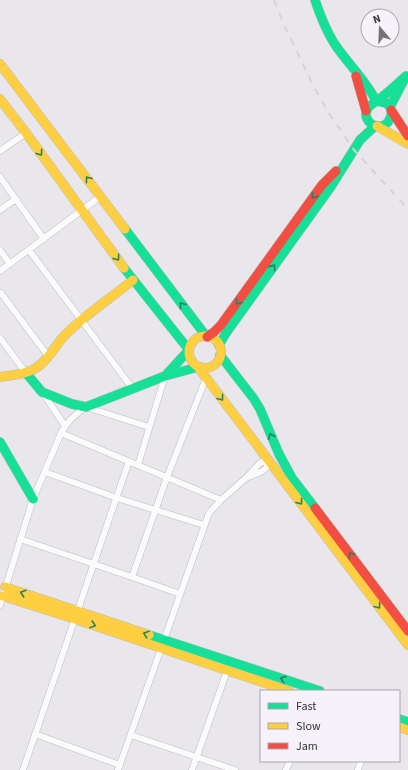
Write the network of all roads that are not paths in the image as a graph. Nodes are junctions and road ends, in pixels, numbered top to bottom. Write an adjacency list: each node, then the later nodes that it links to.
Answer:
1 (315, 0): 3 (street)
2 (0, 64): 16 (street, one-way to 2)
3 (354, 69): 6 (street); 8 (street)
4 (407, 75): 6 (street); 7 (street)
5 (0, 99): 10 (street)
6 (377, 101): 7 (street); 8 (street)
7 (390, 109): 9 (street); 11 (street)
8 (366, 110): 9 (street)
9 (373, 124): 12 (street); 14 (street)
10 (26, 133): 13 (street); 19 (street, one-way to 19)
11 (408, 136)
12 (408, 144)
13 (0, 151)
14 (349, 157): 28 (street, one-way to 28); 30 (street, one-way to 14)
15 (0, 177): 17 (street)
16 (101, 196): 19 (street); 28 (street, one-way to 16)
17 (16, 199): 18 (street); 20 (street)
18 (0, 210)
19 (82, 211): 20 (street); 25 (street, one-way to 25)
20 (44, 239): 22 (street)
21 (0, 250): 23 (street)
22 (29, 250): 23 (street); 27 (street)
23 (10, 264): 24 (street)
24 (0, 271)
25 (133, 280): 27 (street); 31 (street)
26 (1, 293): 33 (street)
27 (82, 321): 33 (street); 39 (street)
28 (206, 337): 30 (street); 31 (street)
29 (0, 338): 35 (street)
30 (219, 345): 32 (street)
31 (189, 350): 34 (street); 36 (street)
32 (220, 355): 34 (street); 46 (street, one-way to 32)
33 (48, 356): 35 (street)
34 (198, 367): 36 (street); 38 (street)
35 (26, 373): 37 (street); 40 (street)
36 (165, 376): 39 (street); 43 (street)
37 (0, 377)
38 (206, 378): 48 (street, one-way to 48); 51 (street)
39 (133, 389): 41 (street)
40 (42, 392): 41 (street); 42 (street)
41 (86, 407): 42 (street); 43 (street)
42 (65, 426): 44 (street)
43 (149, 427): 49 (street)
44 (61, 433): 47 (street); 50 (street)
45 (0, 442): 53 (street)
46 (279, 454): 48 (street); 63 (street, one-way to 46)
47 (129, 461): 49 (street); 52 (street)
48 (269, 462): 54 (street); 65 (street, one-way to 65)
49 (138, 465): 51 (street)
50 (45, 472): 52 (street); 53 (street)
51 (167, 477): 54 (street); 55 (street)
52 (117, 498): 55 (street); 58 (street)
53 (33, 499): 57 (street)
54 (221, 500): 56 (street)
55 (155, 510): 56 (street); 59 (street)
56 (204, 525): 60 (street)
57 (20, 539): 58 (street); 61 (street)
58 (94, 564): 59 (street); 62 (street)
59 (132, 577): 60 (street)
60 (180, 594): 64 (street)
61 (3, 596): 62 (street)
62 (76, 615): 64 (street); 69 (street)
63 (408, 631)
64 (163, 644): 66 (street); 68 (street, one-way to 64); 70 (street)
65 (408, 645)
66 (227, 671): 67 (street); 71 (street)
67 (286, 690)
68 (316, 690)
69 (35, 734): 72 (street); 73 (street)
70 (131, 735): 71 (street); 72 (street)
71 (197, 757): 74 (street); 75 (street)
72 (119, 768)
73 (23, 770)
74 (192, 770)
75 (235, 770)

